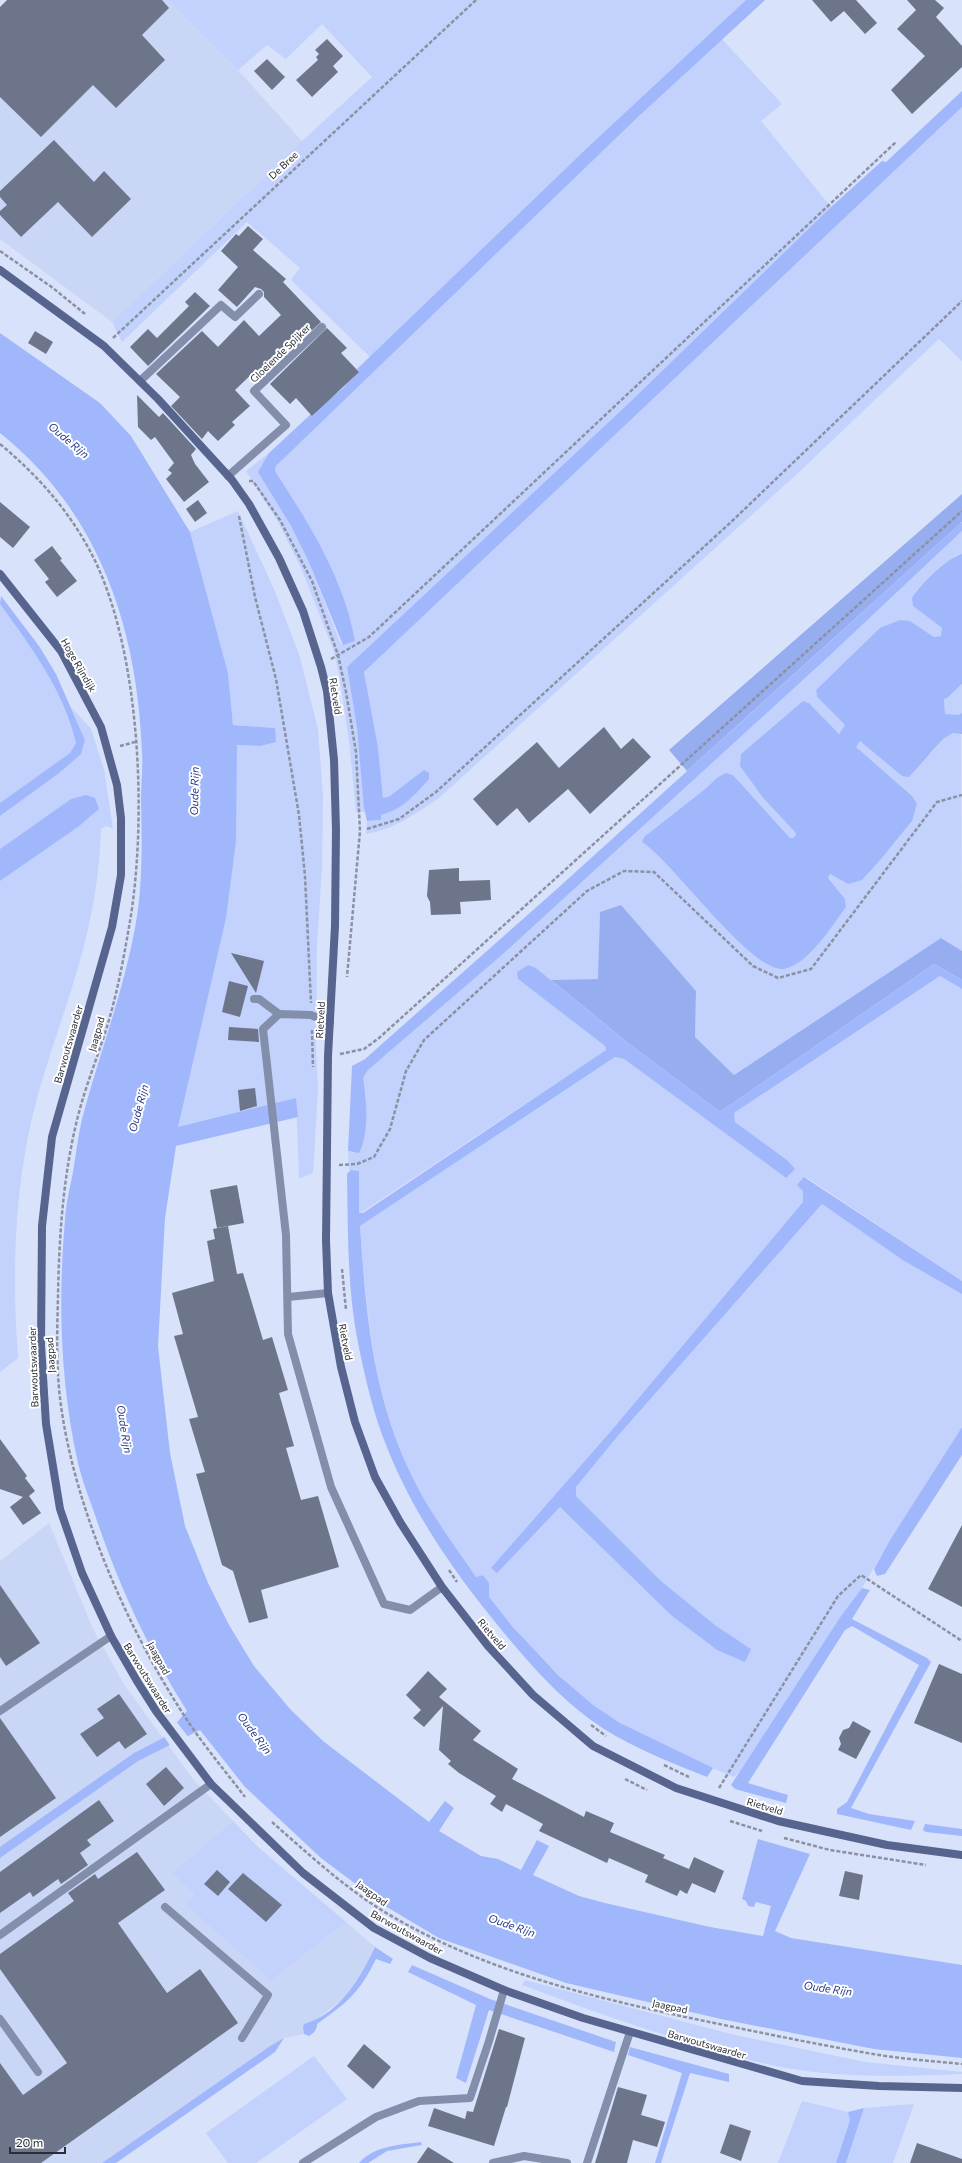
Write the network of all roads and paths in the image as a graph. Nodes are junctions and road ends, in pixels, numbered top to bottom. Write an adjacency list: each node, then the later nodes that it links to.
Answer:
1 (476, 0): 7 (path, De Bree)
2 (896, 142): 14 (path)
3 (0, 270): 7 (street)
4 (259, 294): 8 (street)
5 (962, 302): 18 (path)
6 (322, 327): 10 (street, Gloeiende Spijker)
7 (104, 346): 8 (street)
8 (140, 381): 10 (street)
9 (0, 444): 53 (path, Jaagpad)
10 (230, 478): 14 (path); 15 (street, Rietveld)
11 (238, 510): 22 (path)
12 (962, 511): 25 (path)
13 (0, 574): 16 (street, Hoge Rijndijk)
14 (338, 655): 15 (path); 19 (path)
15 (321, 666): 23 (street, Rietveld)
16 (110, 756): 40 (street, Barwoutswaarder)
17 (962, 795): 31 (path)
18 (367, 829)
19 (346, 985)
20 (254, 999): 21 (street)
21 (279, 1014): 22 (street); 35 (street)
22 (311, 1015): 23 (street); 28 (path)
23 (330, 1023): 26 (street, Rietveld)
24 (341, 1047): 25 (path)
25 (341, 1053): 26 (path); 27 (path)
26 (328, 1056): 30 (street, Rietveld)
27 (341, 1061)
28 (313, 1069)
29 (338, 1157): 31 (path)
30 (326, 1165): 31 (path); 34 (street, Rietveld)
31 (338, 1165): 32 (path)
32 (338, 1173)
33 (342, 1267): 36 (path)
34 (328, 1293): 35 (street); 39 (street, Rietveld)
35 (288, 1297): 39 (street)
36 (346, 1315)
37 (446, 1566): 38 (path)
38 (459, 1585)
39 (442, 1587): 58 (street, Rietveld)
40 (111, 1636): 42 (street); 48 (street, Barwoutswaarder)
41 (962, 1641): 50 (path)
42 (0, 1711)
43 (588, 1723): 44 (path)
44 (607, 1737)
45 (660, 1764): 47 (path)
46 (624, 1778): 51 (path)
47 (694, 1779)
48 (210, 1784): 61 (street); 62 (street, Barwoutswaarder)
49 (712, 1787): 50 (path)
50 (718, 1790): 52 (path)
51 (650, 1791)
52 (723, 1792)
53 (250, 1801)
54 (726, 1820): 56 (path)
55 (271, 1822): 66 (path, Jaagpad)
56 (769, 1833)
57 (777, 1835): 59 (path)
58 (962, 1855)
59 (933, 1866)
60 (165, 1907): 65 (street)
61 (0, 1935)
62 (504, 1990): 64 (street, Barwoutswaarder); 69 (street)
63 (0, 2019): 67 (street)
64 (630, 2032): 68 (street, Barwoutswaarder); 72 (street)
65 (242, 2038)
66 (962, 2064)
67 (38, 2072)
68 (962, 2088)
69 (303, 2163)
70 (492, 2163): 71 (street)
71 (567, 2163)
72 (586, 2163)

